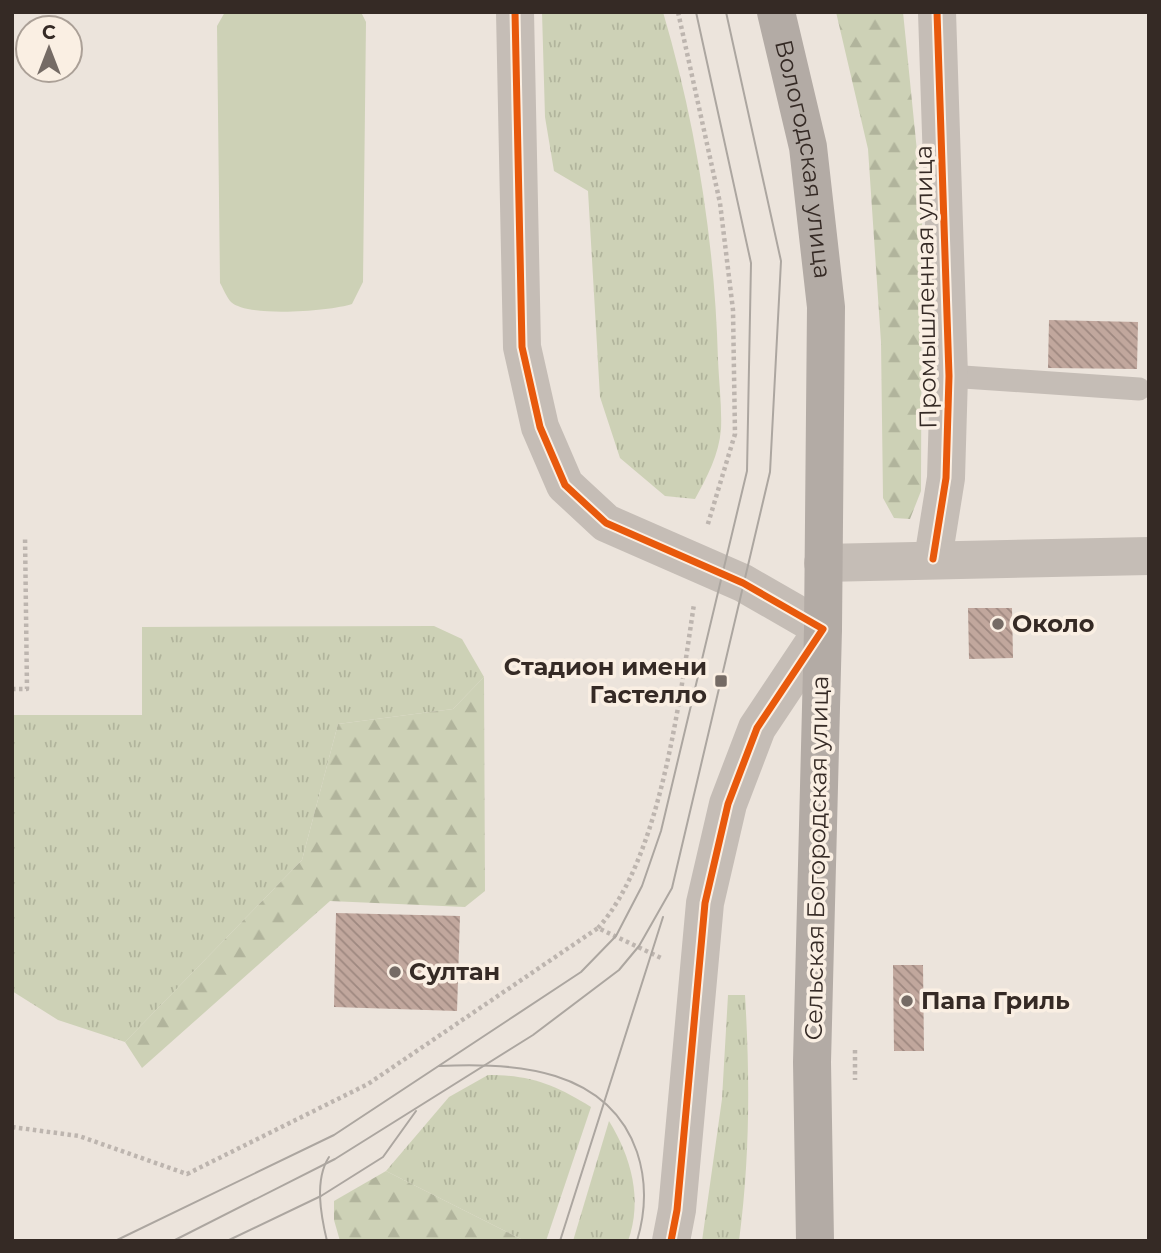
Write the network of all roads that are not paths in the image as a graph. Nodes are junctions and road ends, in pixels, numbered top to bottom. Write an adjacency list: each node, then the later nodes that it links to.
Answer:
1 (515, 12): 10 (street)
2 (776, 12): 4 (main road, Вологодская улица)
3 (937, 12): 5 (street, Промышленная улица)
4 (826, 307): 9 (main road, Сельская Богородская улица)
5 (949, 376): 6 (lane); 8 (street, Промышленная улица)
6 (1139, 389)
7 (1149, 556): 8 (street)
8 (933, 559): 9 (street)
9 (823, 563): 10 (main road, Сельская Богородская улица)
10 (823, 629): 11 (street); 12 (main road, Сельская Богородская улица)
11 (671, 1241)
12 (815, 1241)

